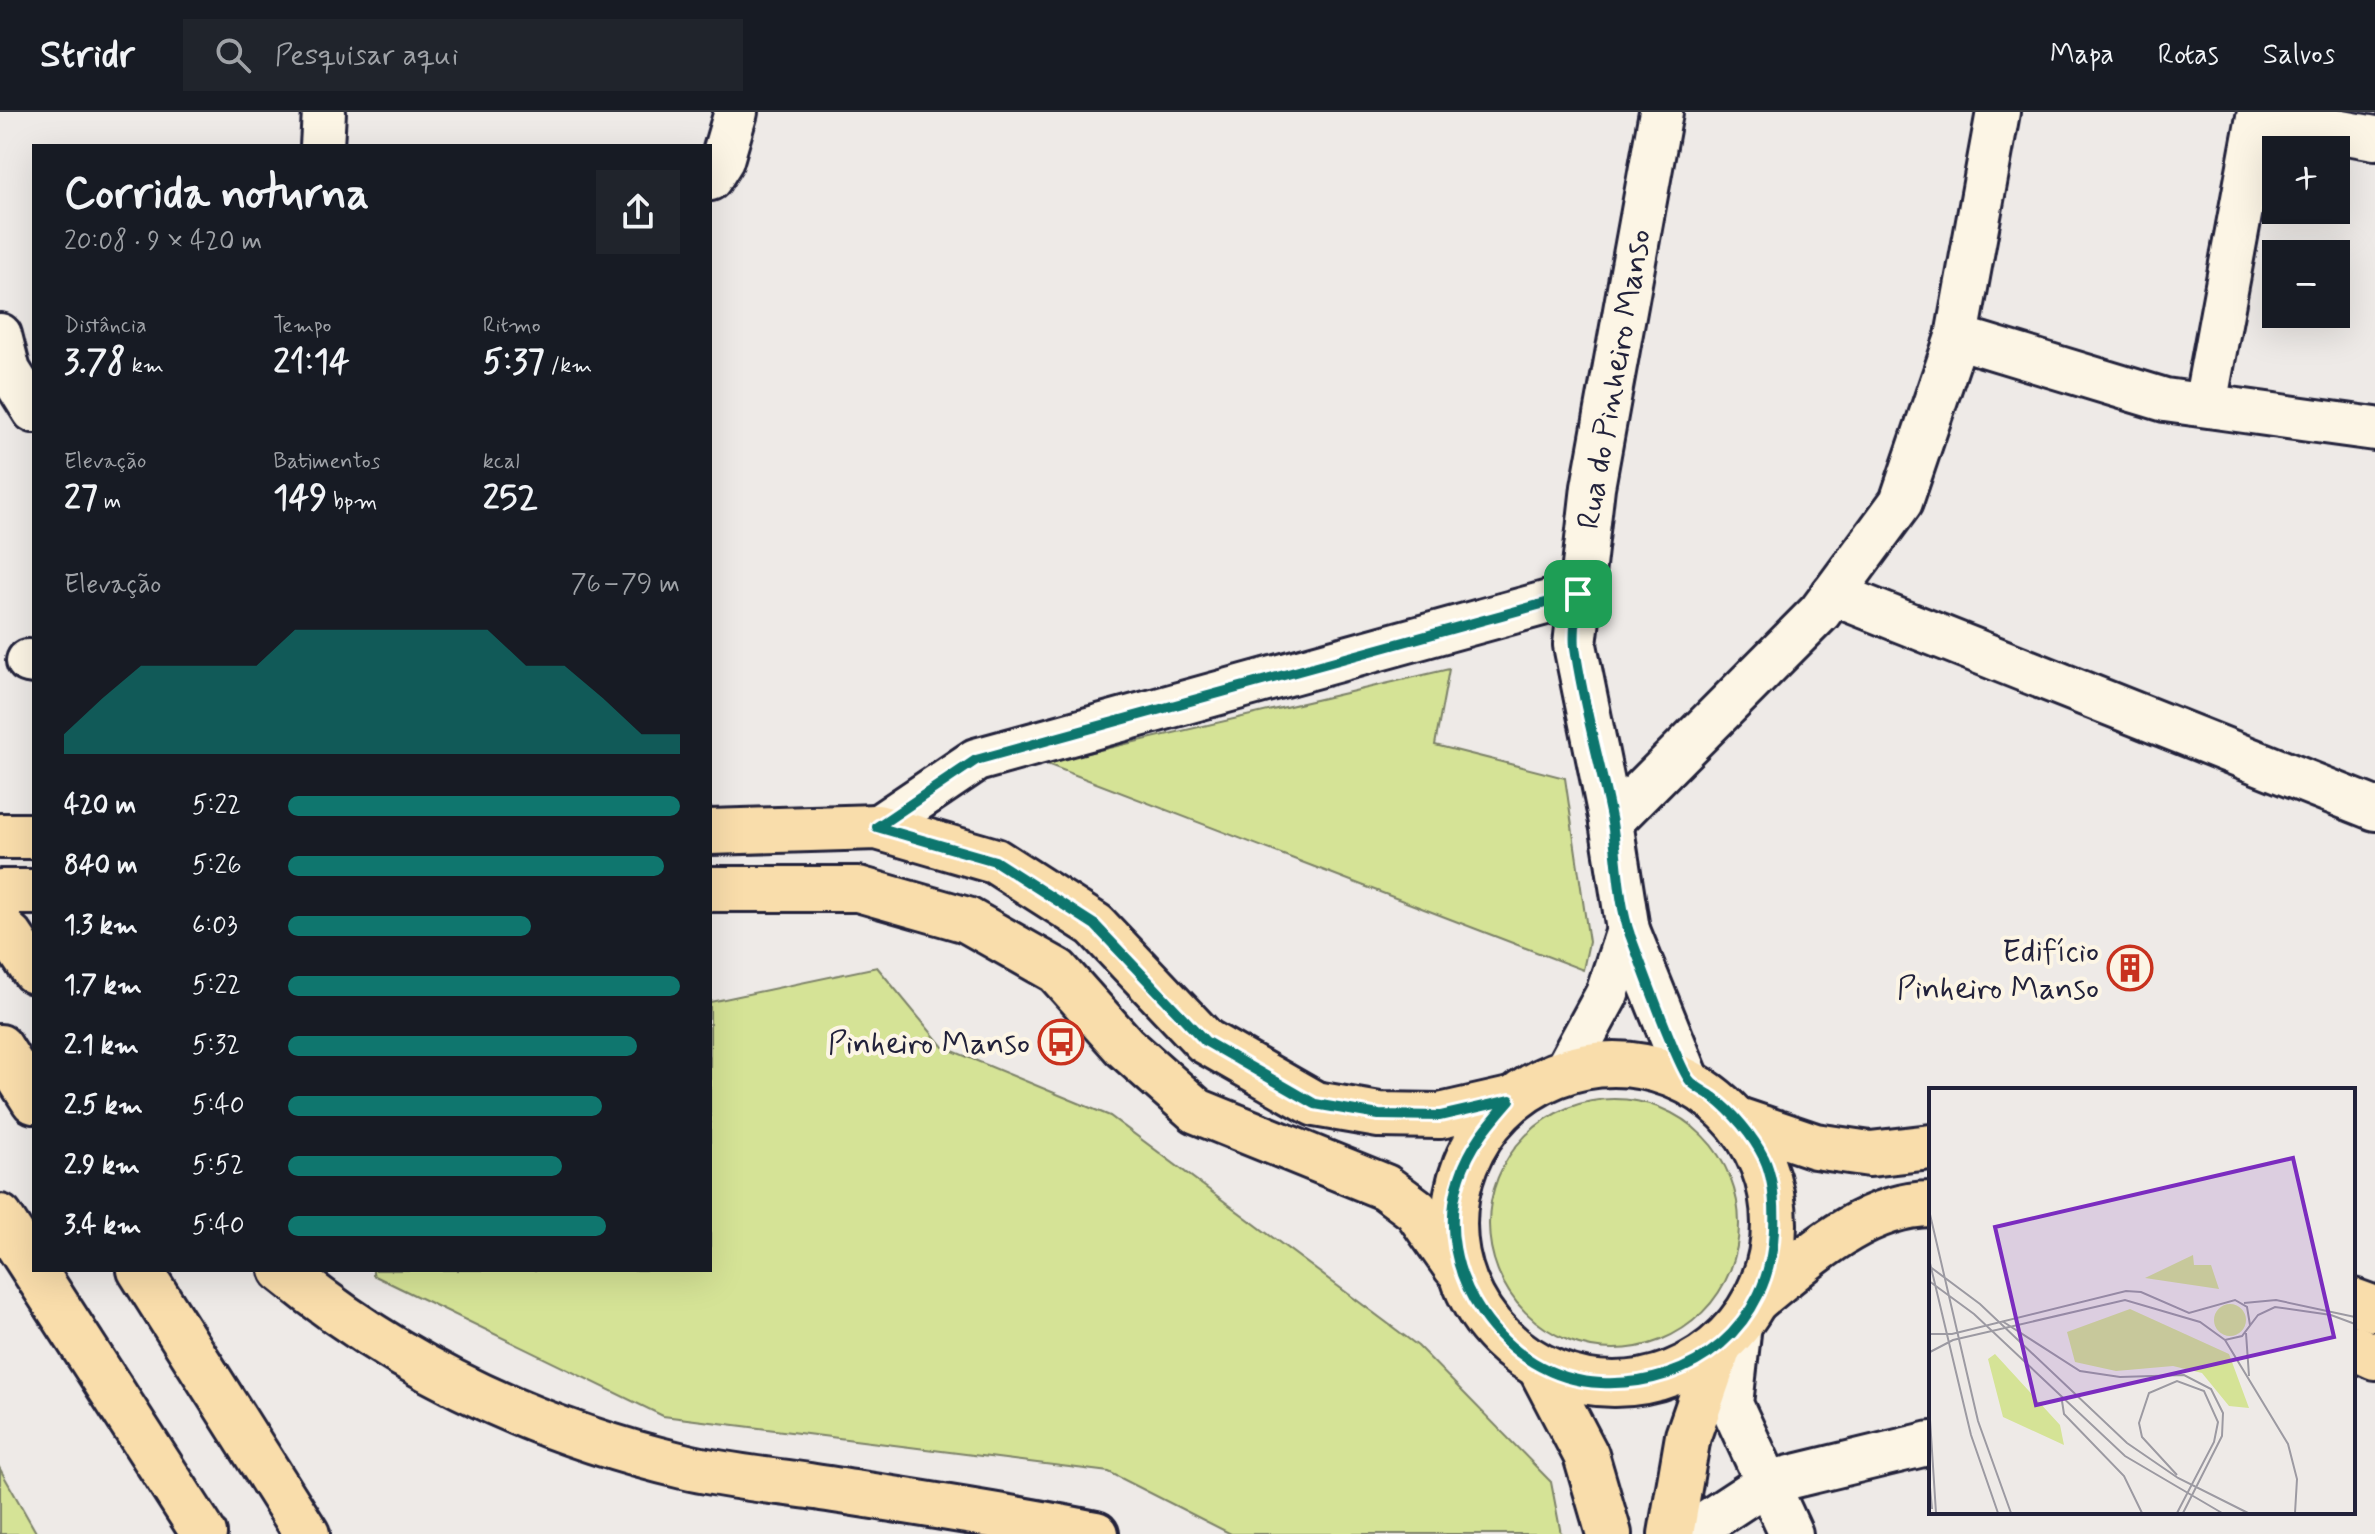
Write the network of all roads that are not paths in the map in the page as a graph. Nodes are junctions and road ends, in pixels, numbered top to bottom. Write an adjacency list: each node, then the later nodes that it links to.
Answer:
1 (324, 112): 6 (street)
2 (736, 112): 7 (street)
3 (1661, 112): 13 (street, Rua do Pinheiro Manso)
4 (1998, 112): 9 (street)
5 (2375, 138): 10 (street)
6 (322, 144)
7 (712, 176)
8 (0, 335): 11 (street)
9 (1957, 337): 10 (street); 14 (street)
10 (2205, 405): 12 (street)
11 (32, 408)
12 (2375, 429)
13 (1578, 594): 16 (street, Rua do Pinheiro Manso); 17 (street)
14 (1833, 594): 15 (street); 16 (street)
15 (2363, 798)
16 (1611, 822): 25 (street, Rua do Pinheiro Manso)
17 (877, 827): 18 (main road); 31 (main road)
18 (712, 832)
19 (0, 836): 20 (main road)
20 (32, 836)
21 (712, 889): 40 (main road)
22 (0, 892): 23 (main road)
23 (32, 892)
24 (0, 927): 26 (main road)
25 (1628, 930): 28 (street, Rua do Pinheiro Manso); 29 (street, Rua do Pinheiro Manso)
26 (32, 968)
27 (0, 1047): 30 (main road)
28 (1565, 1071): 29 (main road); 31 (main road)
29 (1689, 1081): 32 (main road)
30 (32, 1098)
31 (1510, 1100): 40 (main road)
32 (1738, 1120): 33 (main road); 43 (main road)
33 (1929, 1147)
34 (1929, 1204): 43 (main road)
35 (0, 1217): 36 (main road)
36 (32, 1267)
37 (35, 1272): 49 (main road)
38 (141, 1272): 50 (main road)
39 (285, 1272): 51 (main road)
40 (1460, 1273): 46 (main road)
41 (2355, 1302): 42 (main road)
42 (2375, 1309)
43 (1739, 1323): 46 (main road); 48 (street); 53 (main road)
44 (2355, 1348): 45 (main road)
45 (2375, 1357)
46 (1540, 1367): 52 (main road)
47 (1929, 1443): 48 (street)
48 (1766, 1483): 54 (street); 55 (street)
49 (204, 1534)
50 (307, 1534)
51 (1096, 1534)
52 (1609, 1534)
53 (1671, 1534)
54 (1694, 1534)
55 (1791, 1534)

